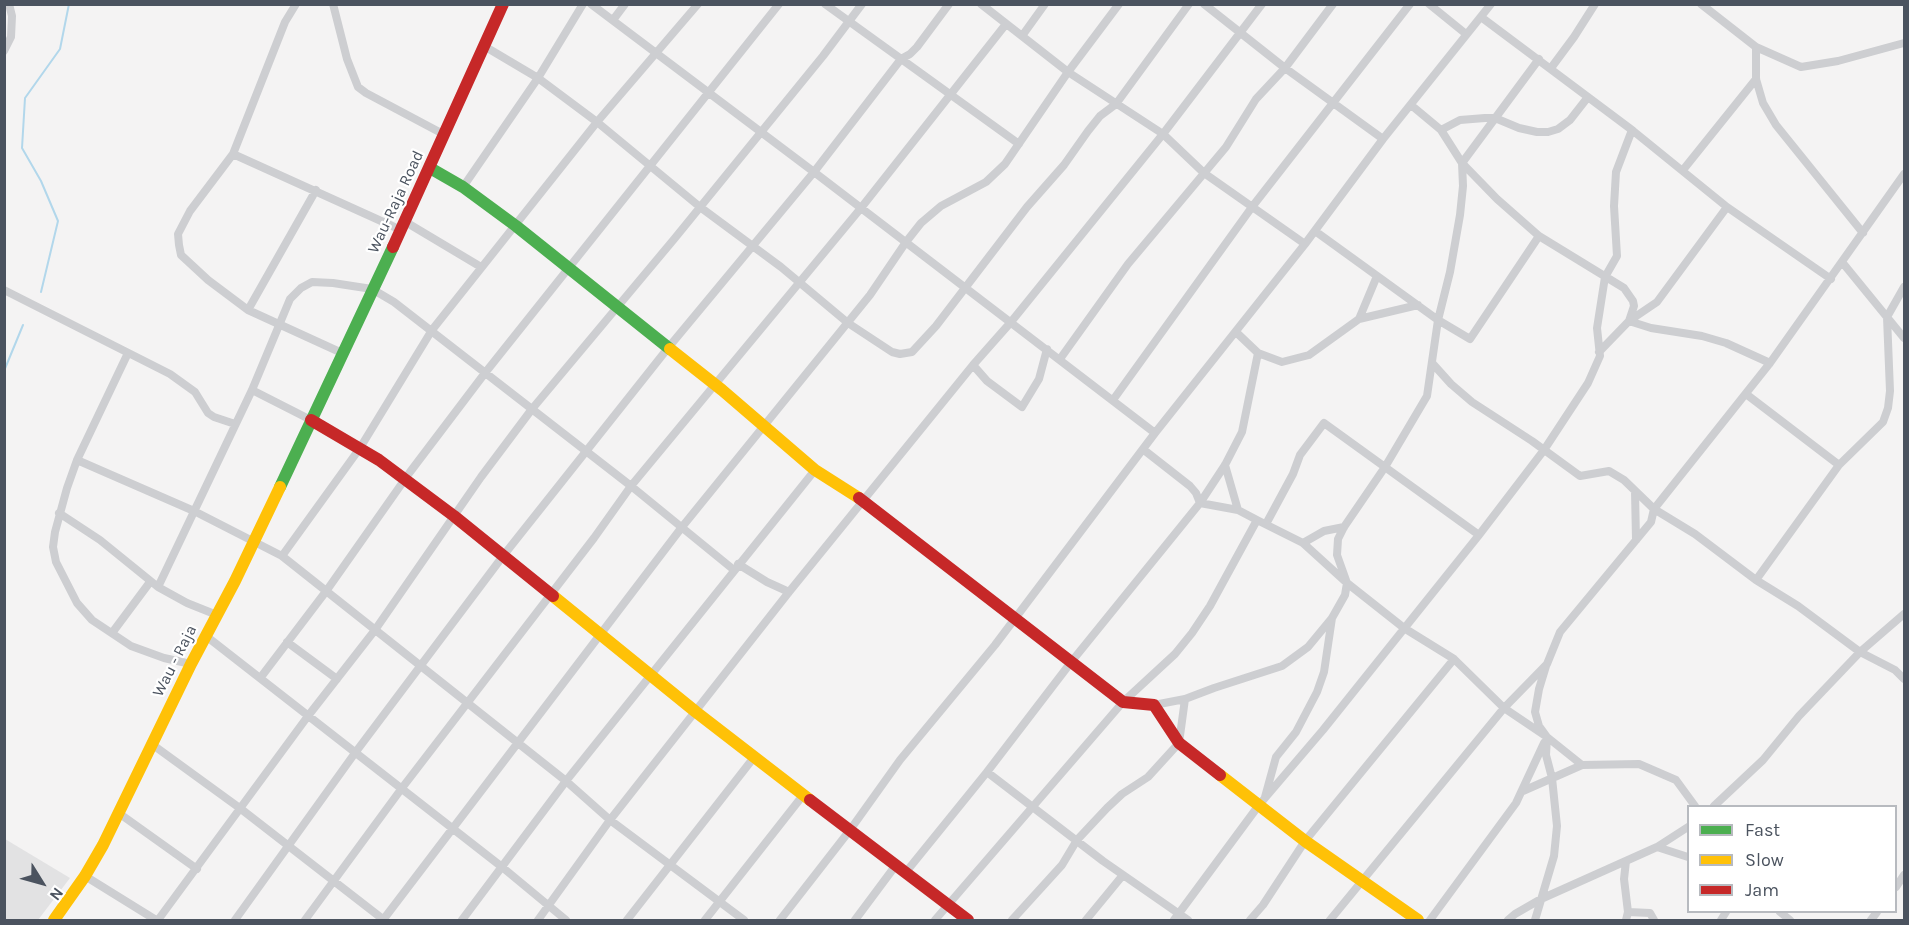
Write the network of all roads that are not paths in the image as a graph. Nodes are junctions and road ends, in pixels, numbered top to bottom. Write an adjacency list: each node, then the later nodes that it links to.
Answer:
1 (9, 4): 36 (street)
2 (297, 4): 60 (street)
3 (333, 4): 57 (street)
4 (503, 4): 34 (street, Wau-Raja Road)
5 (583, 4): 43 (street)
6 (591, 4): 27 (street)
7 (625, 4): 27 (street)
8 (698, 4): 37 (street)
9 (779, 4): 45 (street)
10 (825, 4): 28 (street)
11 (862, 4): 28 (street)
12 (949, 4): 38 (street)
13 (981, 4): 29 (street)
14 (1045, 4): 32 (street)
15 (1119, 4): 42 (street)
16 (1189, 4): 49 (street)
17 (1204, 4): 30 (street)
18 (1262, 4): 30 (street)
19 (1333, 4): 40 (street)
20 (1410, 4): 48 (street)
21 (1429, 4): 31 (street)
22 (1491, 4): 26 (street)
23 (1595, 4): 41 (street)
24 (1701, 4): 25 (street)
25 (1712, 8): 35 (street)
26 (1481, 17): 31 (street); 39 (street)
27 (613, 20): 37 (street)
28 (849, 22): 38 (street); 55 (street)
29 (1006, 24): 32 (street); 46 (street)
30 (1241, 33): 40 (street); 56 (street)
31 (1466, 34): 50 (street)
32 (1022, 36): 42 (street)
33 (1905, 43): 35 (street)
34 (484, 46): 43 (street); 57 (street, Wau-Raja Road)
35 (1756, 47): 44 (street)
36 (4, 51)
37 (655, 52): 45 (street); 52 (street)
38 (901, 58): 46 (street); 65 (street)
39 (1539, 59): 41 (street); 51 (street)
40 (1286, 68): 48 (street); 66 (street)
41 (1551, 68): 47 (street)
42 (1068, 72): 49 (street); 59 (street)
43 (538, 78): 52 (street); 68 (street)
44 (1756, 79): 64 (street); 77 (street)
45 (708, 91): 55 (street); 62 (street)
46 (951, 95): 59 (street); 73 (street)
47 (1588, 97): 51 (street); 54 (street)
48 (1334, 103): 58 (street); 71 (street)
49 (1116, 104): 56 (street); 90 (street)
50 (1411, 105): 53 (street); 58 (street)
51 (1495, 118): 53 (street); 61 (street)
52 (597, 122): 62 (street); 75 (street)
53 (1441, 130): 61 (street)
54 (1632, 130): 64 (street); 86 (street)
55 (760, 131): 65 (street); 70 (street)
56 (1162, 134): 66 (street); 100 (street)
57 (445, 135): 63 (street, Wau-Raja Road)
58 (1383, 139): 76 (street)
59 (1019, 144): 79 (street)
60 (233, 154): 69 (street); 95 (street)
61 (1462, 163): 78 (street); 98 (street)
62 (651, 166): 70 (street); 84 (street)
63 (430, 168): 68 (street); 74 (street, Wau-Raja Road)
64 (1683, 170): 72 (street)
65 (814, 172): 73 (street); 81 (street)
66 (1204, 173): 71 (street); 112 (street)
67 (1905, 174): 77 (street)
68 (462, 188): 75 (street)
69 (316, 190): 74 (street); 95 (street)
70 (700, 207): 81 (street); 94 (street)
71 (1252, 207): 80 (street); 120 (street)
72 (1727, 207): 87 (street); 99 (street)
73 (861, 208): 79 (street); 88 (street)
74 (403, 226): 83 (street); 91 (street, Wau-Raja Road)
75 (516, 226): 83 (street); 84 (street)
76 (1315, 231): 80 (street); 85 (street)
77 (1863, 233): 82 (street)
78 (1539, 236): 86 (street); 98 (street)
79 (906, 242): 90 (street); 101 (street)
80 (1305, 244): 104 (street)
81 (752, 246): 88 (street); 106 (street)
82 (1842, 262): 87 (street); 96 (street)
83 (482, 267): 103 (street)
84 (569, 268): 94 (street); 116 (street)
85 (1377, 276): 93 (street); 97 (street)
86 (1605, 277): 99 (street); 109 (street)
87 (1831, 279): 113 (street)
88 (799, 282): 101 (street); 117 (street)
89 (1905, 287): 96 (street)
90 (966, 288): 100 (street); 101 (street)
91 (372, 289): 102 (street); 103 (street); 110 (street, Wau-Raja Road)
92 (4, 290): 108 (street)
93 (1418, 305): 97 (street); 98 (street)
94 (617, 306): 106 (street); 121 (street)
95 (248, 310): 102 (street)
96 (1887, 316): 105 (street); 132 (street)
97 (1359, 319): 111 (street)
98 (1438, 320): 114 (street)
99 (1629, 321): 109 (street); 113 (street)
100 (1011, 322): 107 (street); 115 (street)
101 (848, 323): 124 (street)
102 (279, 324): 110 (street); 118 (street)
103 (432, 330): 116 (street); 126 (street)
104 (1237, 333): 111 (street); 125 (street)
105 (1905, 338)
106 (668, 348): 117 (street); 129 (street)
107 (1047, 349): 112 (street); 115 (street)
108 (128, 352): 123 (street); 130 (street)
109 (1599, 352): 128 (street)
110 (342, 353): 122 (street, Wau-Raja Road)
111 (1258, 353): 131 (street)
112 (1060, 359): 120 (street)
113 (1770, 363): 119 (street)
114 (1433, 364): 128 (street); 133 (street)
115 (973, 365): 138 (street)
116 (485, 373): 121 (street); 135 (street)
117 (715, 385): 124 (street); 136 (street)
118 (252, 390): 122 (street); 123 (street)
119 (1746, 394): 132 (street); 140 (street)
120 (1113, 400): 125 (street)
121 (532, 409): 129 (street); 144 (street)
122 (314, 416): 126 (street); 151 (street, Wau - Raja)
123 (235, 424): 142 (street)
124 (765, 426): 134 (street); 147 (street)
125 (1155, 433): 127 (street)
126 (360, 448): 135 (street); 153 (street)
127 (1144, 450): 139 (street); 164 (street)
128 (1544, 450): 137 (street); 149 (street)
129 (586, 452): 136 (street); 154 (street)
130 (77, 460): 142 (street); 143 (street)
131 (1225, 465): 139 (street); 141 (street)
132 (1839, 465): 156 (street)
133 (1385, 467): 146 (street); 148 (street); 149 (street)
134 (815, 470): 138 (street); 155 (street)
135 (405, 481): 144 (street); 159 (street)
136 (631, 486): 147 (street); 161 (street)
137 (1635, 491): 140 (street); 150 (street)
138 (862, 500): 160 (street); 164 (street)
139 (1200, 503): 141 (street); 174 (street)
140 (1654, 509): 150 (street); 156 (street)
141 (1238, 510): 145 (street)
142 (194, 511): 151 (street); 158 (street)
143 (59, 513): 158 (street); 168 (street)
144 (454, 516): 154 (street); 167 (street)
145 (1257, 520): 146 (street); 184 (street)
146 (1266, 524): 152 (street)
147 (682, 527): 155 (street); 169 (street)
148 (1344, 527): 152 (street); 157 (street)
149 (1479, 535): 166 (street)
150 (1636, 540): 175 (street)
151 (254, 542): 153 (street); 163 (street, Wau - Raja)
152 (1303, 543): 157 (street)
153 (282, 556): 159 (street)
154 (503, 556): 161 (street); 177 (street)
155 (736, 567): 160 (street); 179 (street)
156 (1756, 580): 172 (street)
157 (1347, 583): 165 (street); 166 (street)
158 (154, 585): 163 (street); 168 (street)
159 (327, 590): 167 (street); 171 (street)
160 (789, 592): 188 (street)
161 (551, 594): 169 (street); 185 (street)
162 (1905, 614): 172 (street)
163 (217, 615): 170 (street, Wau - Raja)
164 (1016, 618): 174 (street); 212 (street)
165 (1332, 618): 183 (street); 203 (street)
166 (1404, 628): 173 (street); 203 (street)
167 (375, 630): 177 (street); 181 (street)
168 (112, 633): 176 (street)
169 (601, 633): 179 (street); 191 (street)
170 (206, 636): 176 (street, Wau - Raja); 180 (street)
171 (287, 642): 180 (street); 181 (street)
172 (1860, 652): 178 (street); 205 (street)
173 (1454, 659): 187 (street); 214 (street)
174 (1072, 661): 184 (street); 197 (street)
175 (1547, 663): 187 (street); 190 (street)
176 (191, 664): 193 (street, Wau - Raja)
177 (420, 667): 185 (street); 194 (street)
178 (1900, 669): 182 (street)
179 (652, 675): 188 (street); 199 (street)
180 (261, 677): 189 (street)
181 (337, 679): 189 (street)
182 (1905, 679)
183 (1185, 699): 186 (street); 192 (street)
184 (1124, 702): 186 (street); 206 (street)
185 (467, 704): 191 (street); 200 (street)
186 (1154, 705): 192 (street)
187 (1504, 708): 190 (street); 225 (street)
188 (696, 712): 195 (street); 209 (street)
189 (308, 716): 194 (street); 207 (street)
190 (1547, 737): 196 (street); 198 (street); 201 (street)
191 (517, 743): 199 (street); 211 (street)
192 (1179, 743): 203 (street); 213 (street)
193 (153, 745): 207 (street); 208 (street, Wau - Raja)
194 (355, 753): 200 (street); 215 (street)
195 (754, 756): 202 (street); 219 (street)
196 (1582, 765): 198 (street); 204 (street)
197 (987, 772): 206 (street); 222 (street)
198 (1552, 778): 201 (street); 227 (street)
199 (567, 781): 209 (street); 220 (street)
200 (402, 788): 211 (street); 226 (street)
201 (1523, 791): 254 (street)
202 (804, 794): 212 (street); 228 (street)
203 (1262, 802): 214 (street); 231 (street)
204 (1694, 805)
205 (1716, 805)
206 (1033, 807): 213 (street); 229 (street)
207 (241, 809): 215 (street); 221 (street)
208 (120, 814): 221 (street); 224 (street, Wau - Raja)
209 (610, 820): 219 (street); 230 (street)
210 (1687, 828): 216 (street)
211 (453, 830): 220 (street); 233 (street)
212 (850, 830): 222 (street); 244 (street)
213 (1077, 840): 223 (street); 248 (street)
214 (1305, 841): 225 (street); 251 (street)
215 (288, 846): 226 (street); 236 (street)
216 (1657, 846): 217 (street); 218 (street)
217 (1687, 856)
218 (1626, 861): 227 (street); 232 (street)
219 (670, 864): 228 (street); 241 (street)
220 (502, 867): 230 (street); 238 (street)
221 (197, 868): 235 (street)
222 (901, 868): 229 (street); 245 (street)
223 (1123, 875): 231 (street); 249 (street)
224 (85, 876): 234 (street, Wau - Raja); 235 (street)
225 (1362, 881): 252 (street); 253 (street)
226 (334, 882): 233 (street); 237 (street)
227 (1541, 899): 255 (street); 256 (street)
228 (720, 902): 242 (street); 243 (street)
229 (948, 904): 246 (street); 247 (street)
230 (548, 906): 239 (street); 240 (street)
231 (1176, 917): 250 (street)
232 (1627, 918): 257 (street)
233 (383, 920)
234 (54, 921)
235 (157, 921)
236 (235, 921)
237 (305, 921)
238 (462, 921)
239 (538, 921)
240 (566, 921)
241 (627, 921)
242 (705, 921)
243 (744, 921)
244 (780, 921)
245 (855, 921)
246 (935, 921)
247 (968, 921)
248 (1012, 921)
249 (1086, 921)
250 (1188, 921)
251 (1250, 921)
252 (1330, 921)
253 (1418, 921)
254 (1430, 921)
255 (1508, 921)
256 (1535, 921)
257 (1654, 921)

